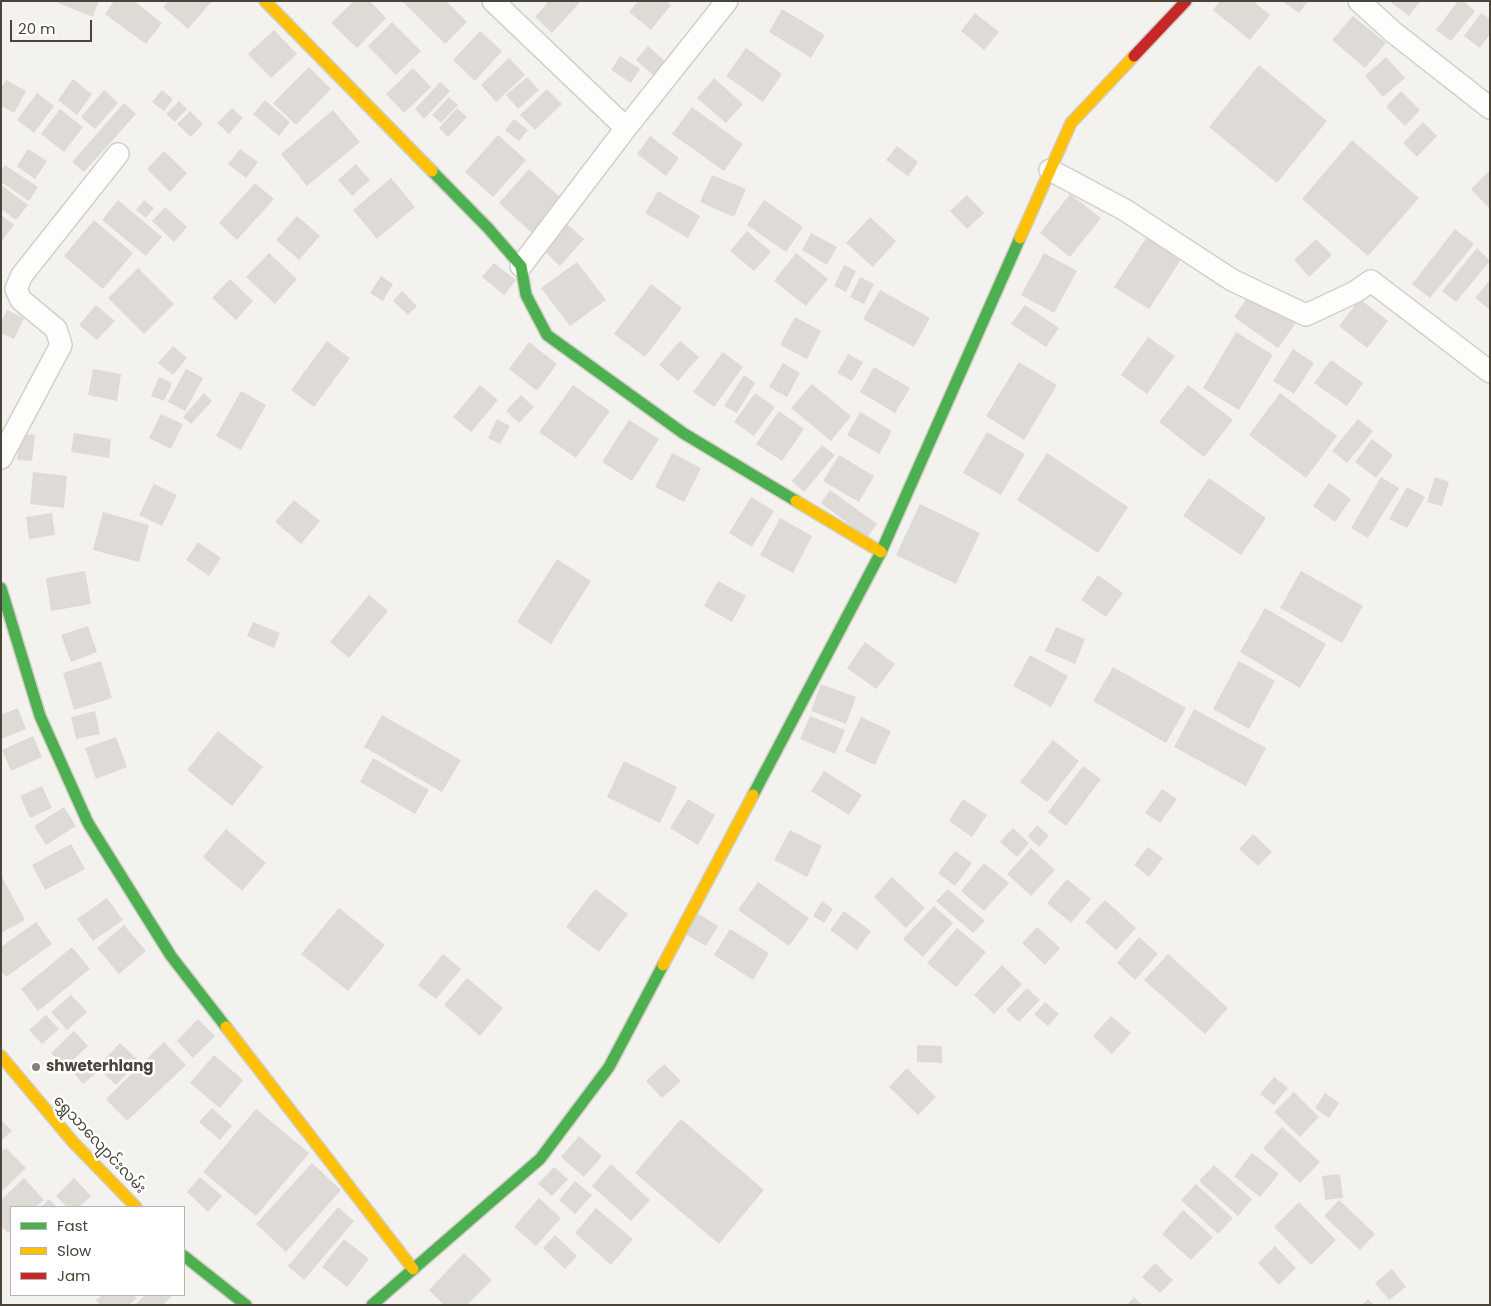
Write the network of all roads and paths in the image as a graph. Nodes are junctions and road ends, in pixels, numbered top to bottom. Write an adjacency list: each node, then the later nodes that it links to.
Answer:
1 (265, 1): 10 (street)
2 (493, 1): 7 (street)
3 (727, 1): 7 (street)
4 (1186, 1): 9 (street)
5 (1359, 1): 6 (street)
6 (1490, 108)
7 (626, 128): 10 (street)
8 (118, 154): 12 (street)
9 (1050, 170): 11 (street); 13 (street)
10 (521, 266): 13 (street)
11 (1490, 372)
12 (1, 458)
13 (881, 552): 18 (street)
14 (1, 588): 18 (street)
15 (1, 1056): 16 (street, ရွှေသာလျောင်းလမ်း)
16 (135, 1206)
17 (185, 1257): 19 (street)
18 (413, 1269): 20 (street)
19 (246, 1305)
20 (372, 1305)

